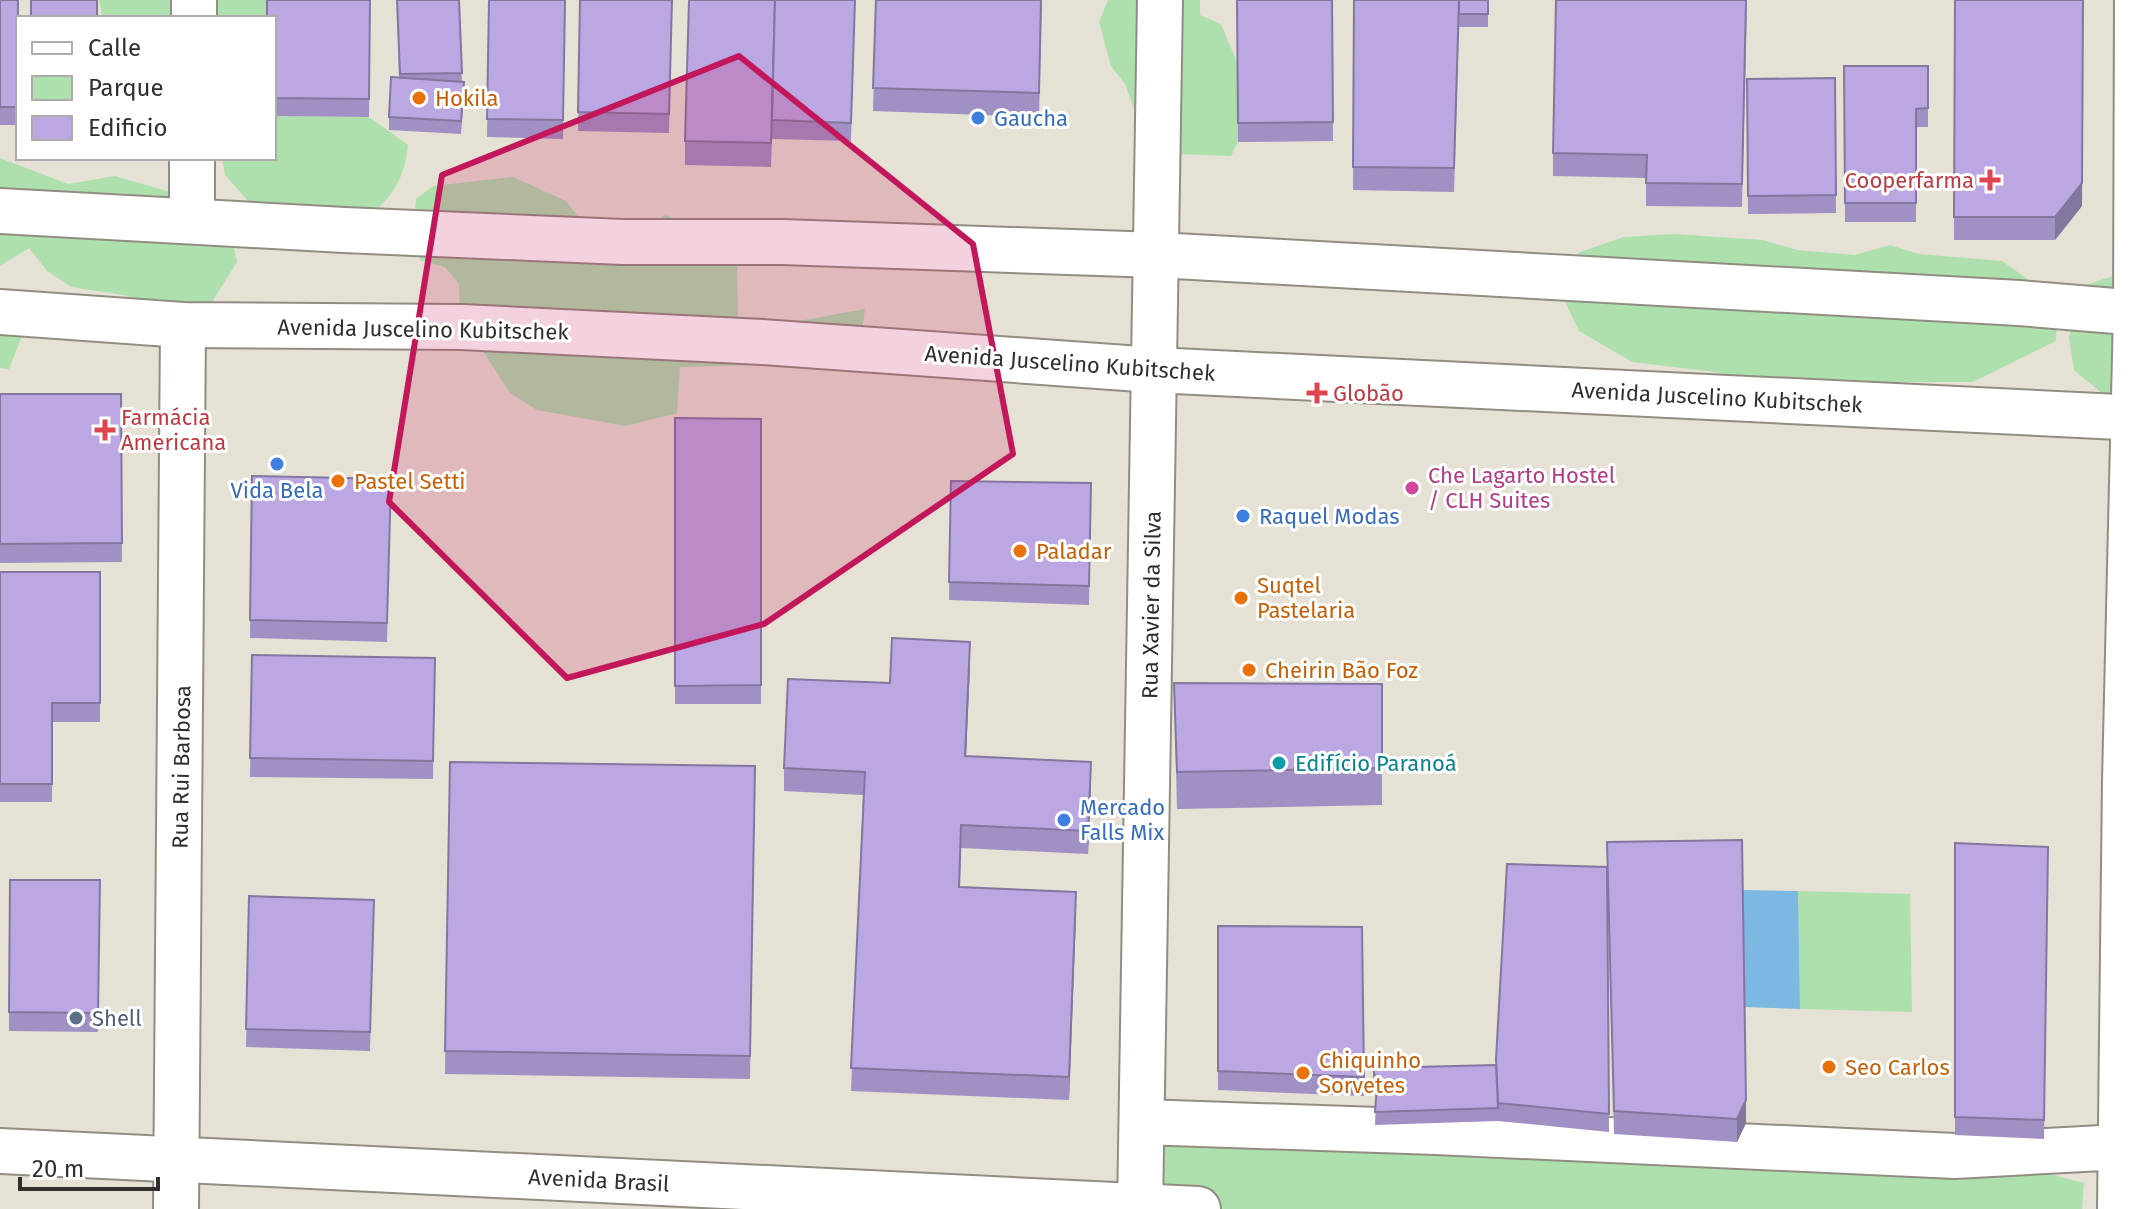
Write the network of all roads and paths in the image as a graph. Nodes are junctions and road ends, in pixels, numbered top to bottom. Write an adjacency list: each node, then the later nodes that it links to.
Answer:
1 (1160, 0): 6 (street, Rua Xavier da Silva)
2 (2137, 0): 8 (street)
3 (192, 160): 5 (street)
4 (0, 211): 5 (street)
5 (192, 220): 6 (street)
6 (1157, 255): 8 (street); 10 (street, Rua Xavier da Silva)
7 (0, 312): 9 (street, Avenida Juscelino Kubitschek)
8 (2138, 313): 11 (street)
9 (183, 325): 10 (street, Avenida Juscelino Kubitschek); 16 (street, Rua Rui Barbosa)
10 (1154, 370): 11 (street, Avenida Juscelino Kubitschek); 13 (street, Rua Xavier da Silva)
11 (2136, 418): 12 (street)
12 (2132, 782): 14 (street)
13 (1142, 1122): 14 (street); 17 (street, Rua Xavier da Silva)
14 (2121, 1147): 20 (street)
15 (0, 1151): 16 (street, Avenida Brasil)
16 (177, 1160): 17 (street, Avenida Brasil); 18 (street, Rua Rui Barbosa)
17 (1140, 1208): 19 (street, Avenida Brasil)
18 (176, 1209)
19 (1198, 1209)
20 (2120, 1209)

